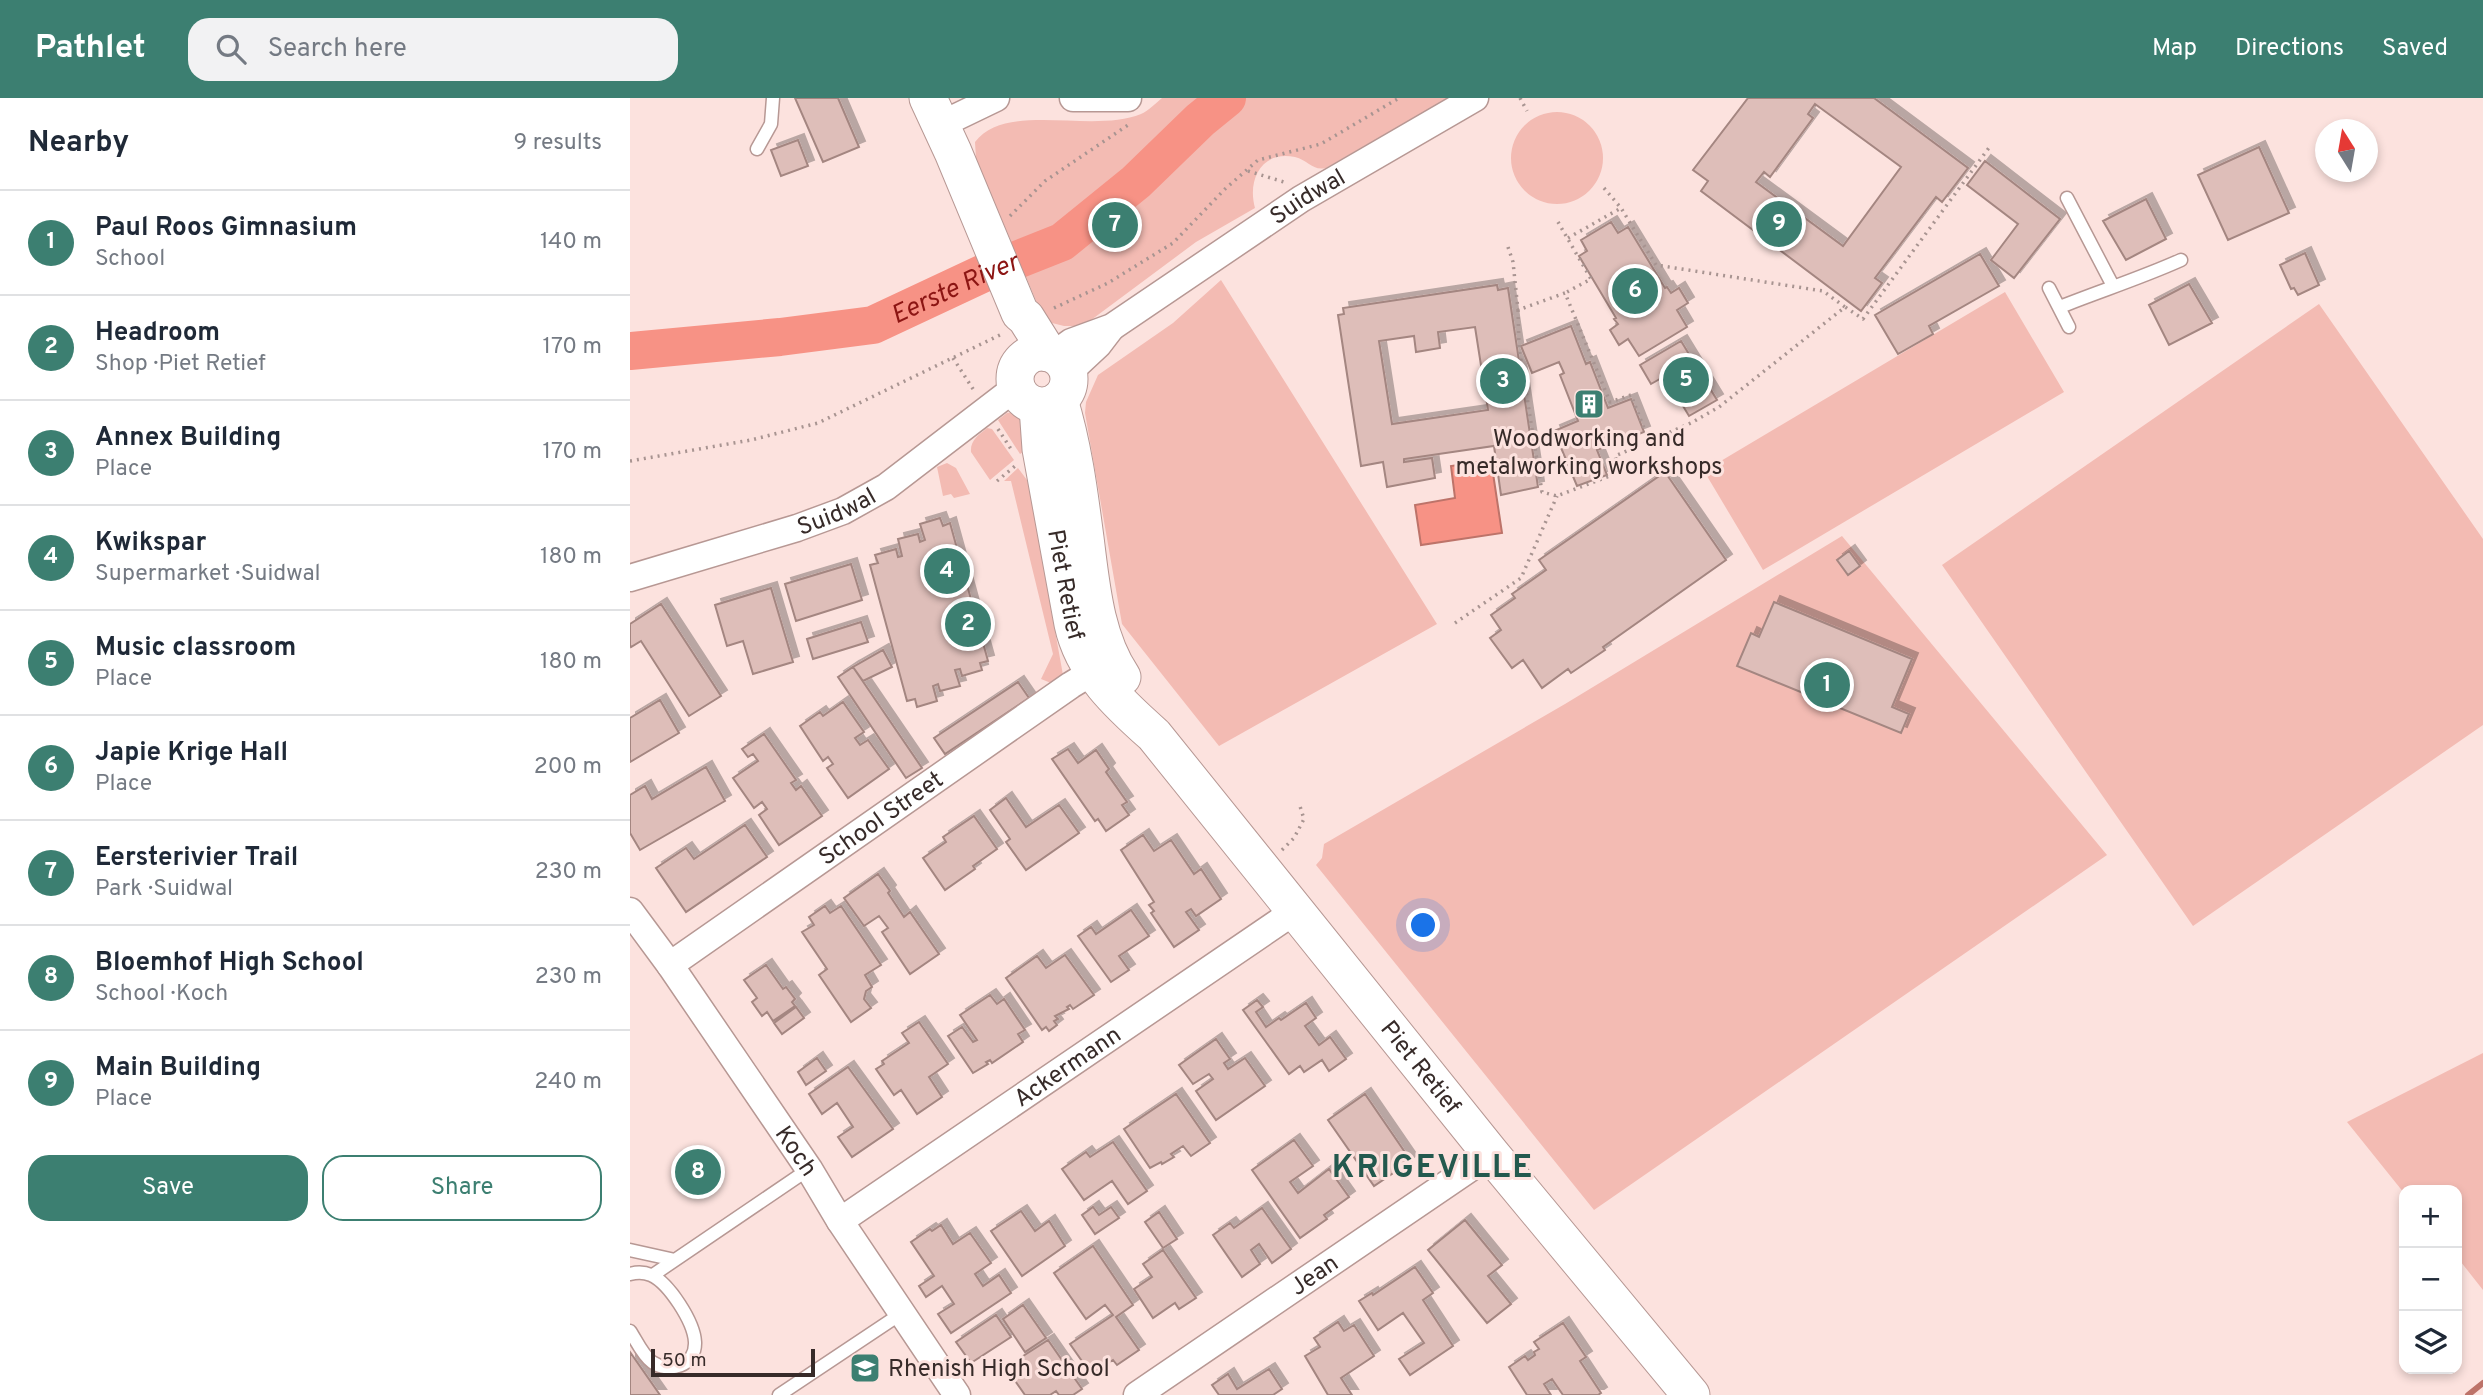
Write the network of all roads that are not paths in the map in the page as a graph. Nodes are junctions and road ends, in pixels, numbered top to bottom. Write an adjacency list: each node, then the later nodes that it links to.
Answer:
1 (774, 98): 7 (lane)
2 (996, 98): 6 (street)
3 (1073, 98): 5 (street)
4 (1475, 98): 14 (street, Suidwal)
5 (1133, 108)
6 (934, 112): 14 (street, Piet Retief)
7 (757, 149)
8 (2067, 198): 10 (lane)
9 (2181, 260): 10 (lane)
10 (2113, 286): 12 (lane)
11 (2049, 288): 12 (lane)
12 (2060, 307): 13 (lane)
13 (2069, 327)
14 (1038, 359): 15 (street, Suidwal); 16 (street, Piet Retief)
15 (630, 578)
16 (1102, 666): 18 (street, Piet Retief); 19 (street, School Street)
17 (630, 911): 19 (street, Koch)
18 (1295, 911): 20 (street, Piet Retief); 22 (street, Ackermann)
19 (670, 965): 21 (street, Koch)
20 (1491, 1154): 29 (street, Piet Retief); 32 (street, Jean)
21 (809, 1169): 22 (street, Koch); 24 (lane)
22 (839, 1221): 27 (street, Koch)
23 (630, 1250): 24 (lane)
24 (675, 1260): 26 (lane)
25 (630, 1274): 26 (lane)
26 (653, 1275): 28 (lane)
27 (902, 1313): 30 (lane); 31 (street, Koch)
28 (630, 1331)
29 (1685, 1393)
30 (779, 1395)
31 (957, 1395)
32 (1138, 1395)

